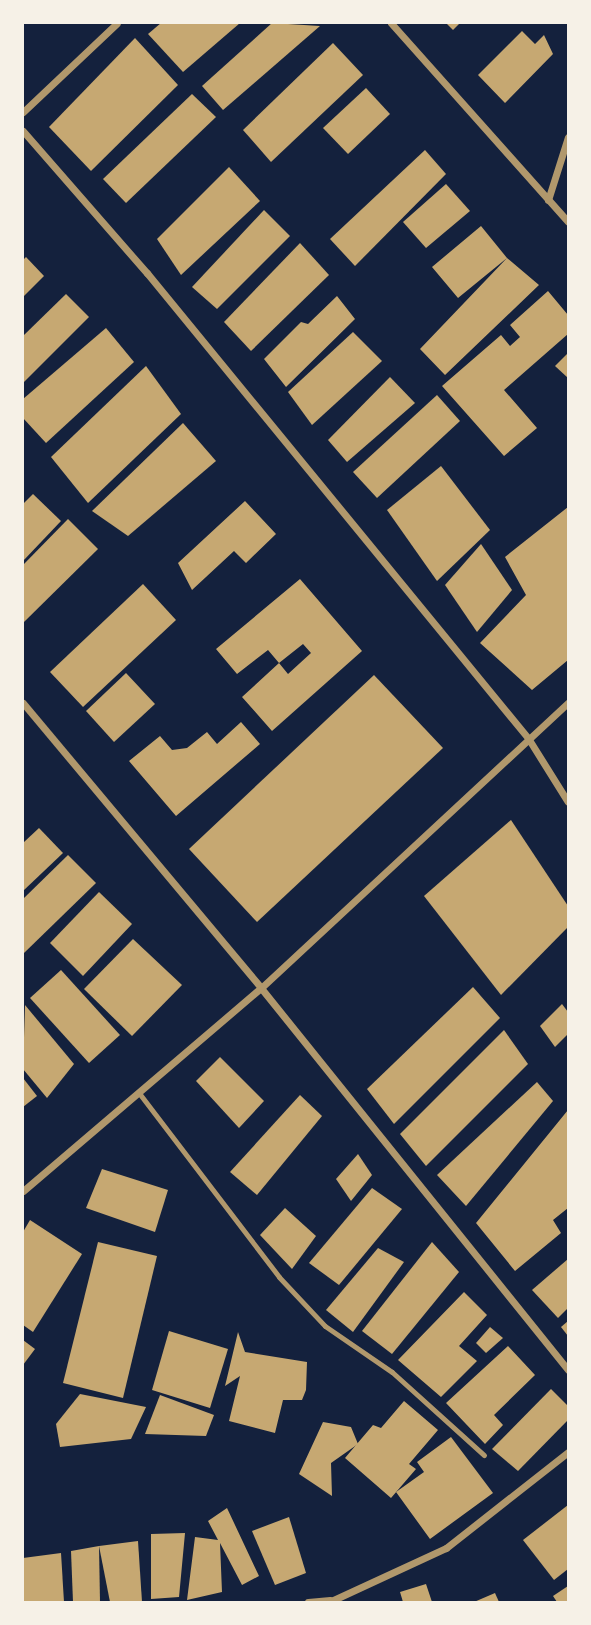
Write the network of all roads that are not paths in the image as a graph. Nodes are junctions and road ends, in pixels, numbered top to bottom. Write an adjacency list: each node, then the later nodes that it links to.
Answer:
1 (117, 23): 3 (street)
2 (391, 23): 6 (street)
3 (23, 112)
4 (23, 131): 10 (street)
5 (568, 137): 6 (street)
6 (548, 200): 7 (street)
7 (568, 222)
8 (23, 703): 12 (street)
9 (568, 703): 10 (street)
10 (528, 738): 11 (street); 12 (street)
11 (568, 802)
12 (261, 988): 13 (street); 15 (street)
13 (139, 1093): 14 (street); 17 (lane)
14 (23, 1191)
15 (568, 1370)
16 (568, 1452): 18 (street)
17 (484, 1455)
18 (329, 1601): 19 (street)
19 (308, 1602)

